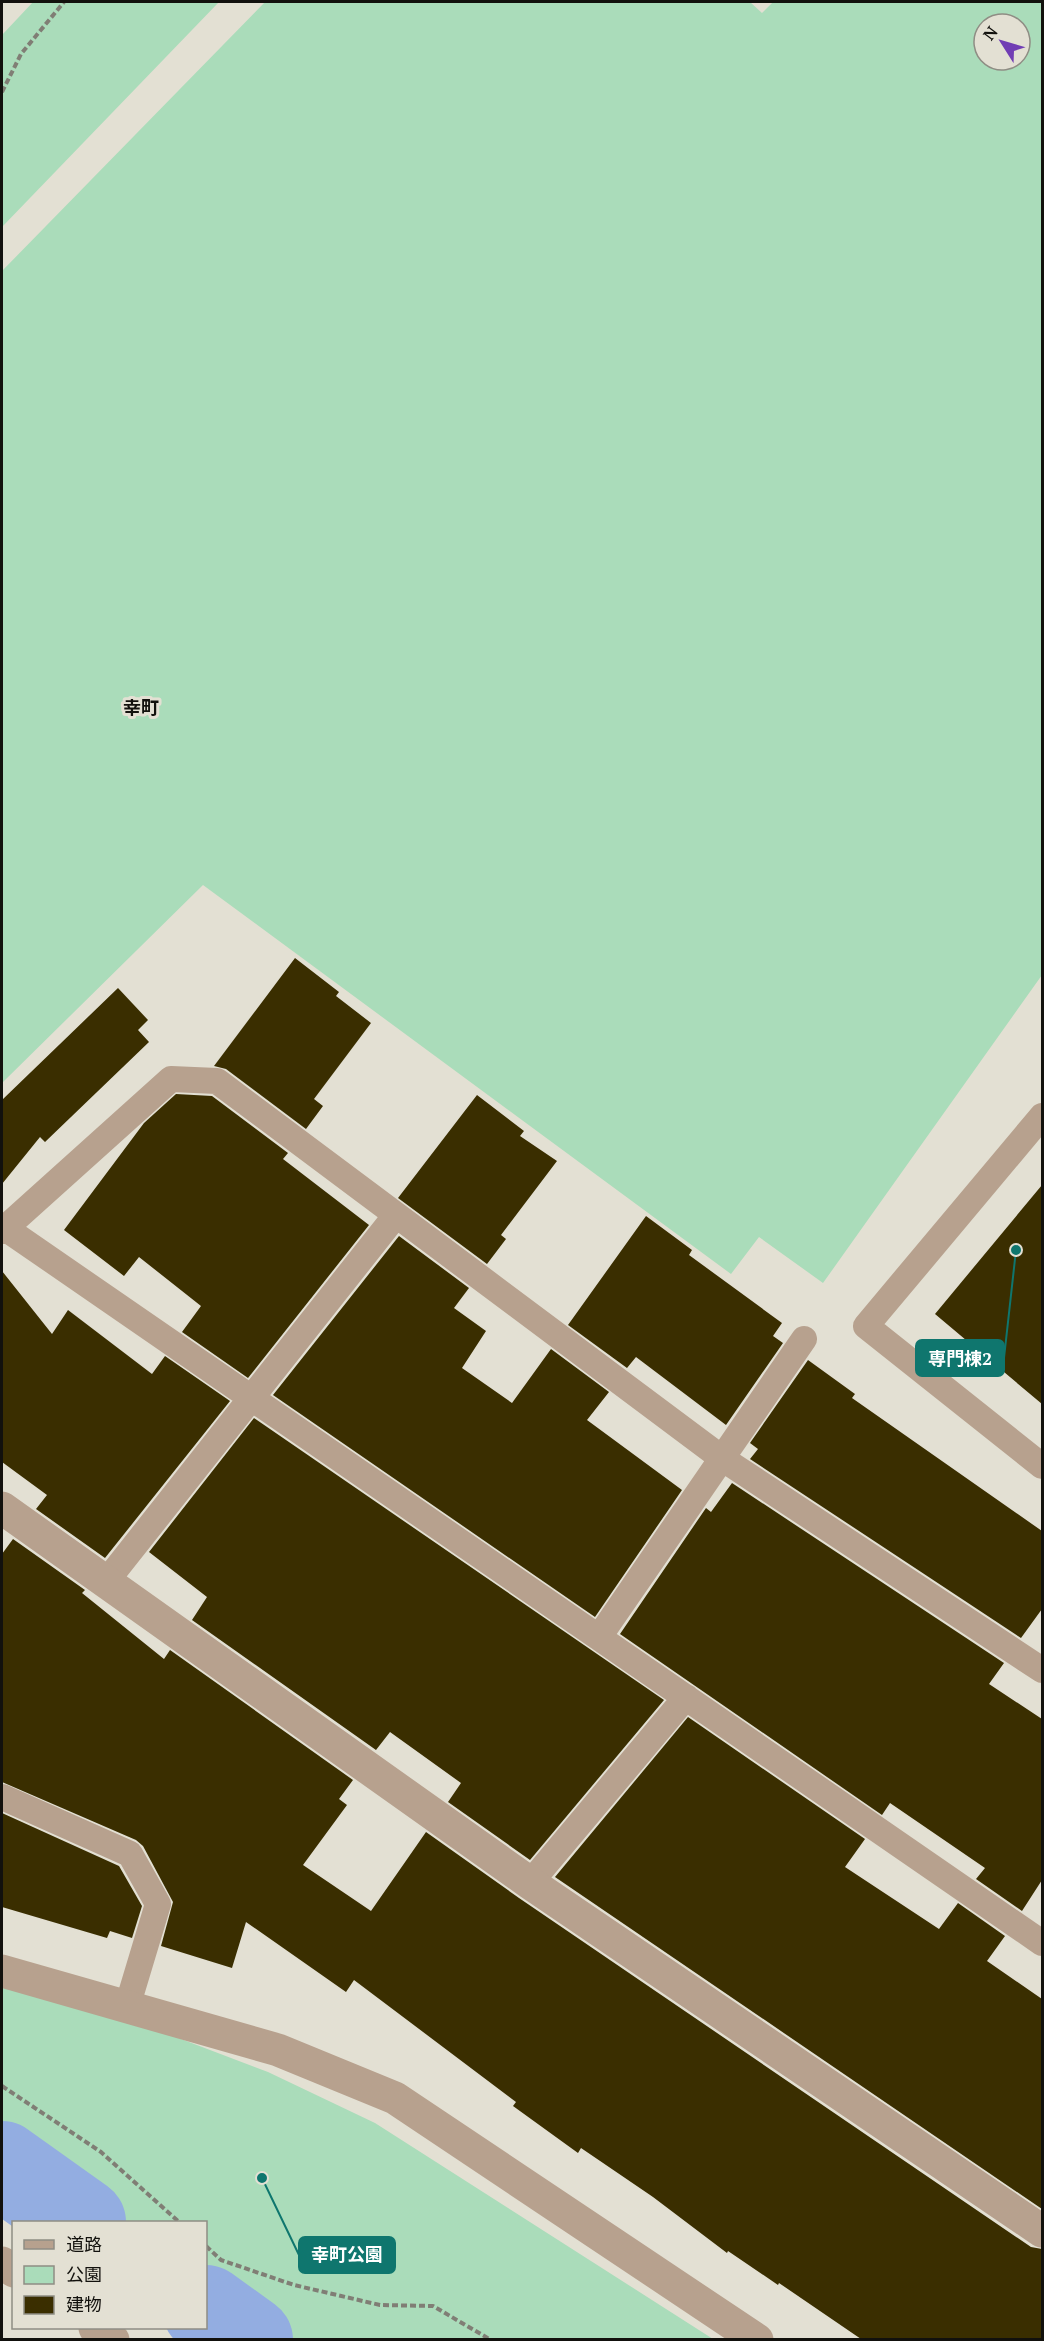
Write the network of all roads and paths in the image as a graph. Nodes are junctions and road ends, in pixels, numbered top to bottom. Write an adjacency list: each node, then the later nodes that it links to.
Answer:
1 (64, 2): 2 (path)
2 (2, 92)
3 (1042, 1116): 9 (lane)
4 (396, 1215): 5 (lane); 7 (lane); 8 (lane)
5 (3, 1228): 7 (lane)
6 (804, 1339): 8 (lane)
7 (252, 1398): 11 (lane); 12 (lane)
8 (723, 1459): 12 (lane); 13 (lane)
9 (1042, 1466)
10 (2, 1508): 11 (street)
11 (105, 1583): 16 (street)
12 (599, 1638): 14 (lane)
13 (1042, 1670)
14 (686, 1697): 16 (lane); 17 (lane)
15 (2, 1797): 19 (lane)
16 (530, 1883): 22 (street)
17 (1041, 1938)
18 (2, 1971): 19 (street)
19 (127, 2007): 27 (street)
20 (2, 2086): 21 (path)
21 (177, 2221)
22 (1042, 2230)
23 (207, 2247): 26 (path)
24 (96, 2329): 25 (street)
25 (113, 2340)
26 (491, 2340)
27 (757, 2340)

